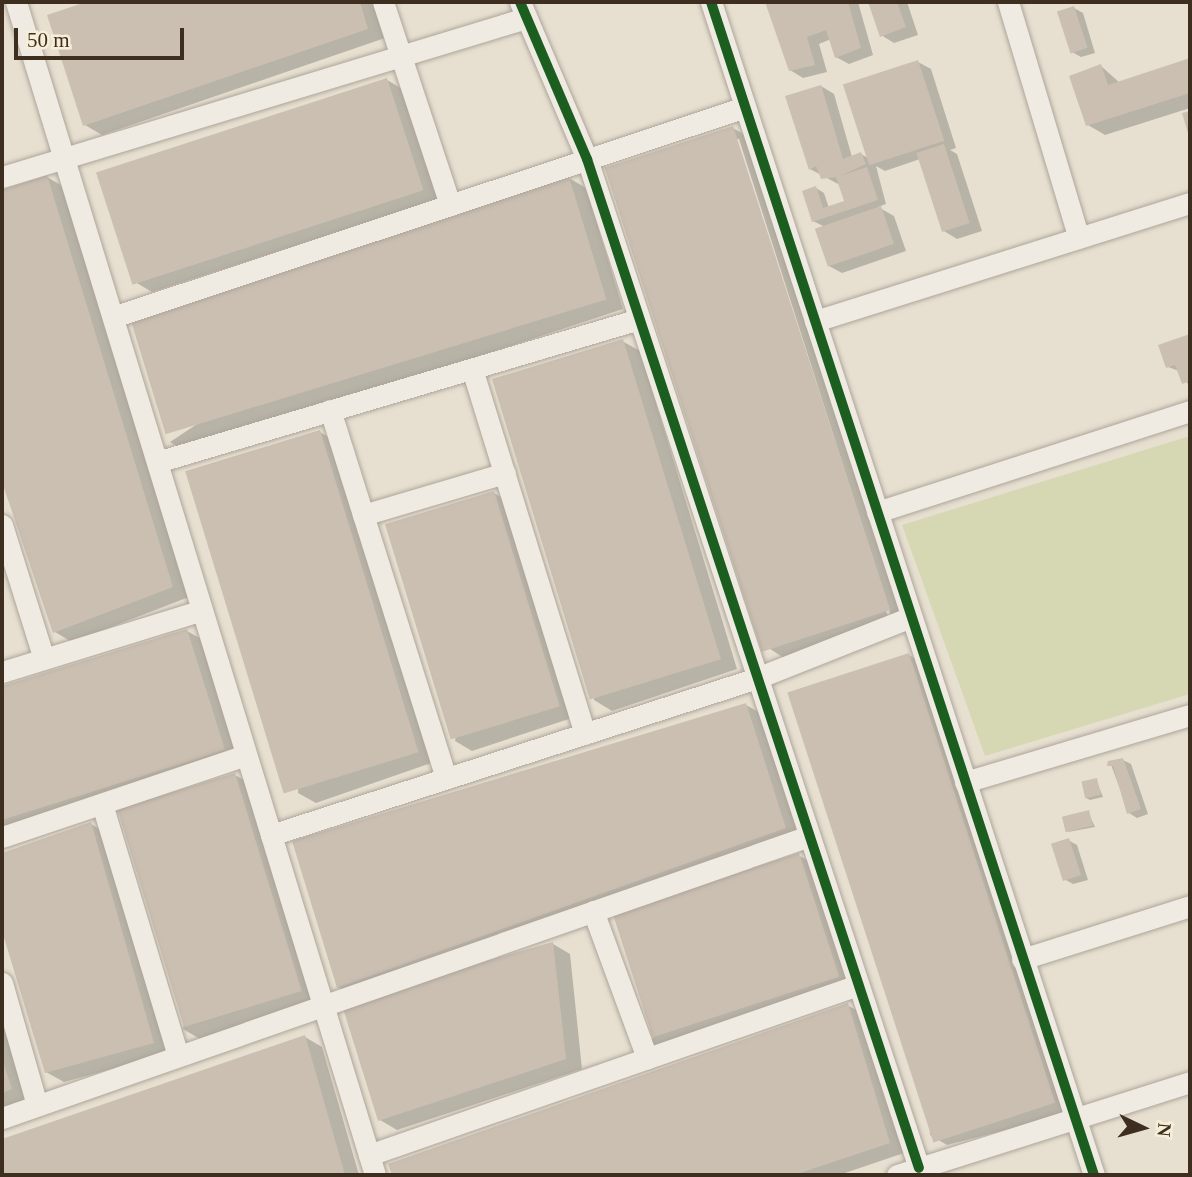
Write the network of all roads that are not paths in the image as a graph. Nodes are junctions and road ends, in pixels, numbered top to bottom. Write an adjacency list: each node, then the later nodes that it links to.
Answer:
1 (383, 2): 6 (street)
2 (711, 2): 7 (street)
3 (1008, 2): 13 (street)
4 (16, 5): 8 (street)
5 (523, 10): 6 (street); 9 (street)
6 (400, 56): 8 (street); 12 (street)
7 (746, 107): 9 (street); 16 (street)
8 (64, 157): 10 (street); 14 (street)
9 (587, 159): 12 (street); 15 (street)
10 (2, 177)
11 (1190, 202): 13 (street)
12 (450, 205): 14 (street)
13 (1079, 238): 16 (street)
14 (113, 317): 20 (street)
15 (639, 319): 17 (street); 29 (street)
16 (815, 321): 22 (street)
17 (472, 369): 18 (street); 21 (street)
18 (330, 410): 20 (street); 23 (street)
19 (1190, 411): 22 (street)
20 (157, 462): 25 (street)
21 (505, 473): 23 (street); 31 (street)
22 (877, 512): 26 (street)
23 (363, 516): 33 (street)
24 (3, 535): 27 (street)
25 (202, 610): 27 (street); 32 (street)
26 (911, 617): 29 (street); 34 (street)
27 (44, 659): 28 (street)
28 (2, 672)
29 (757, 678): 31 (street); 37 (street)
30 (1190, 715): 34 (street)
31 (585, 734): 33 (street)
32 (246, 755): 35 (street); 36 (street)
33 (446, 778): 36 (street)
34 (965, 782): 41 (street)
35 (102, 804): 38 (street); 45 (street)
36 (271, 835): 44 (street)
37 (809, 836): 40 (street); 43 (street)
38 (2, 837)
39 (1190, 906): 41 (street)
40 (593, 911): 44 (street); 46 (street)
41 (1022, 959): 50 (street)
42 (2, 983): 48 (street)
43 (858, 985): 46 (street); 52 (street)
44 (323, 1006): 45 (street); 51 (street)
45 (178, 1056): 48 (street)
46 (647, 1058): 51 (street)
47 (1190, 1082): 50 (street)
48 (37, 1105): 49 (street)
49 (2, 1118)
50 (1074, 1119): 52 (street); 54 (street)
51 (372, 1165)
52 (919, 1168): 53 (street)
53 (897, 1175)
54 (1094, 1175)

